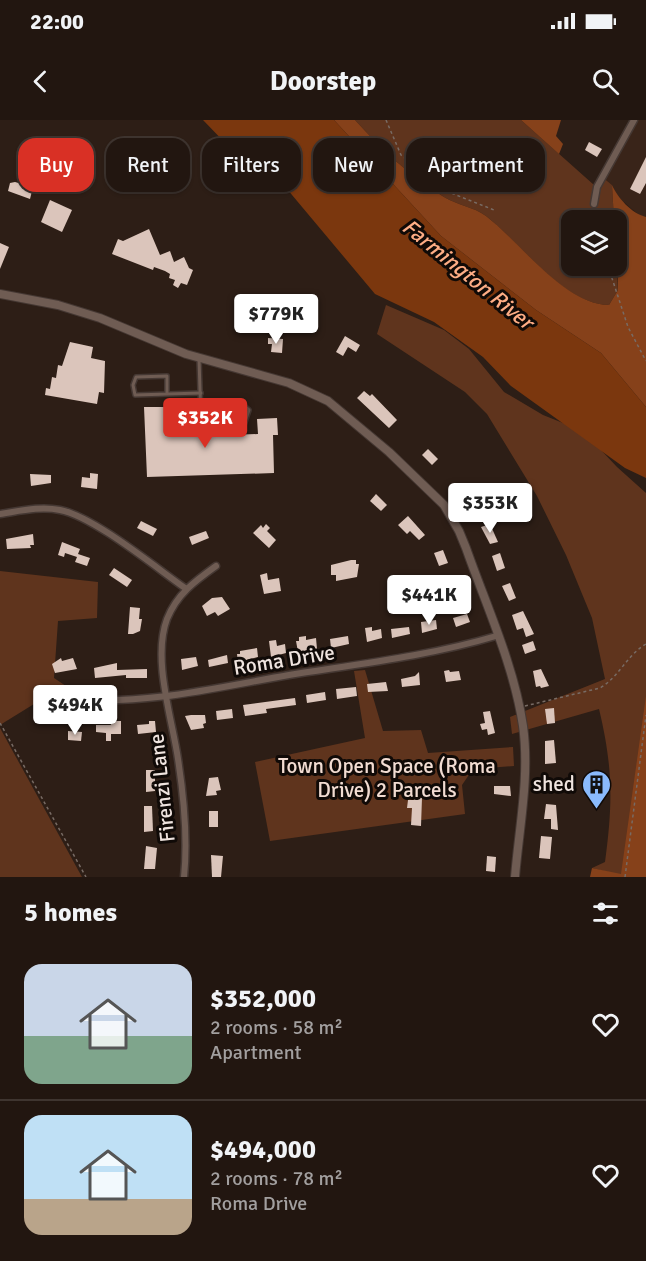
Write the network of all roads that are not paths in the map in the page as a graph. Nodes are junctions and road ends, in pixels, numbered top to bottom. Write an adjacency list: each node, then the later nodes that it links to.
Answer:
1 (634, 120): 2 (street)
2 (594, 204)
3 (0, 294): 4 (street)
4 (199, 357): 5 (lane); 13 (street)
5 (201, 393): 6 (lane); 7 (lane)
6 (167, 394): 6 (lane)
7 (201, 404): 8 (lane); 9 (lane)
8 (201, 420)
9 (243, 428)
10 (0, 514): 12 (street)
11 (216, 566): 12 (street)
12 (185, 588): 14 (street, Firenzi Lane)
13 (496, 636): 14 (street, Roma Drive); 17 (street)
14 (166, 696): 15 (street, Roma Drive); 16 (street, Firenzi Lane)
15 (76, 699)
16 (183, 877)
17 (515, 877)

